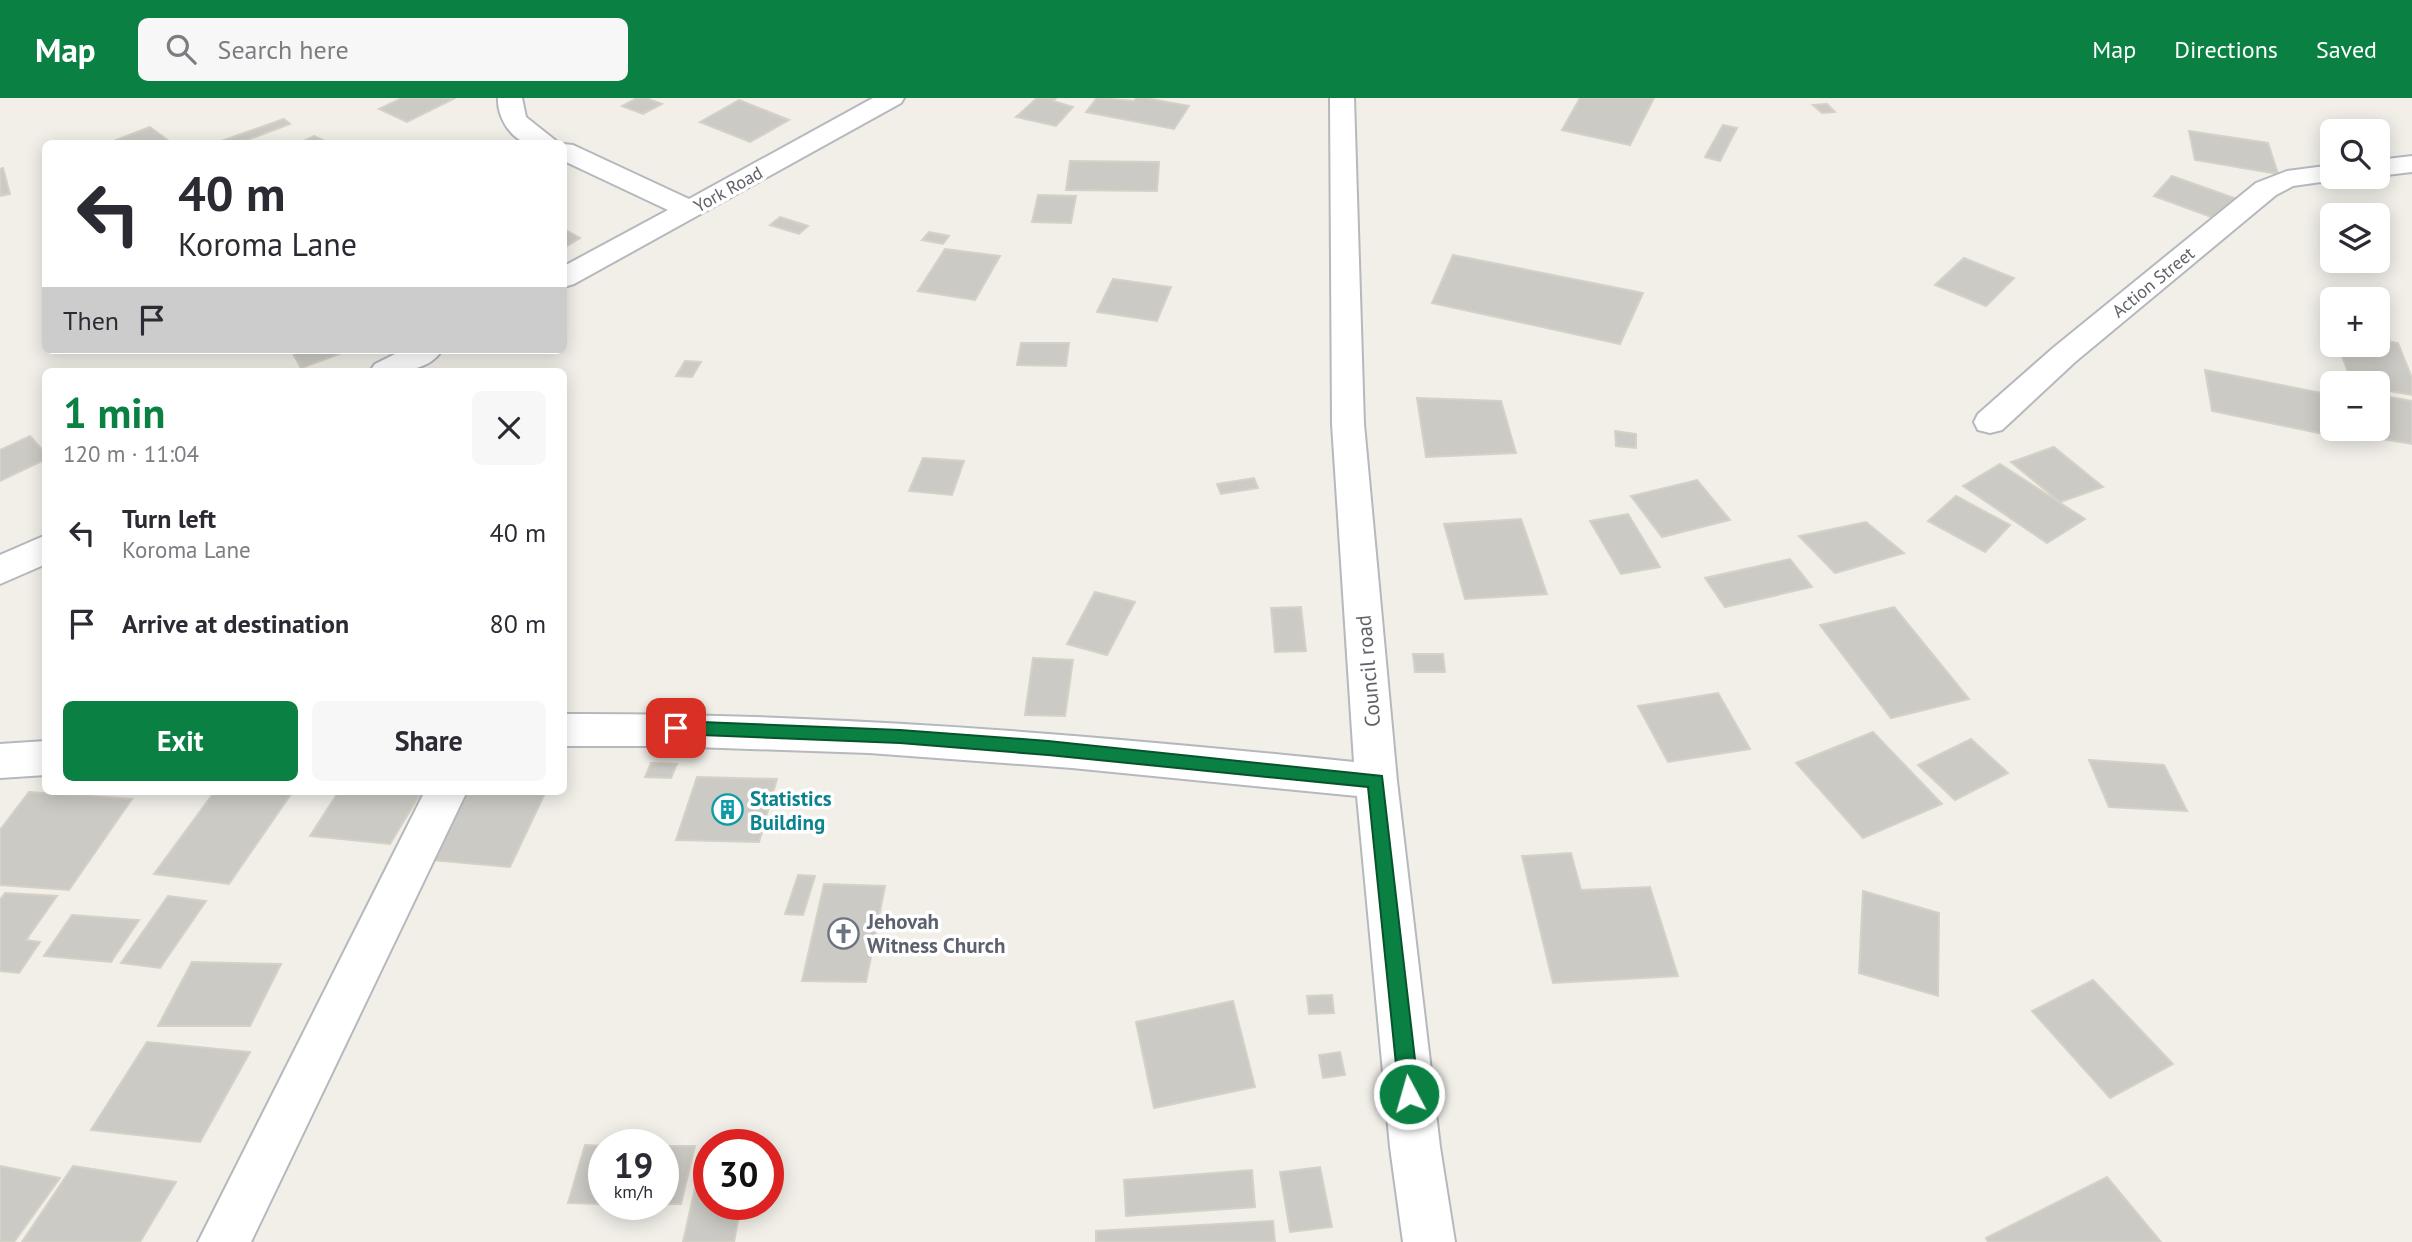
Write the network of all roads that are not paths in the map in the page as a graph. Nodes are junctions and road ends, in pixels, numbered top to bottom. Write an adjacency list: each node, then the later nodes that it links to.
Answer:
1 (510, 98): 4 (street)
2 (892, 98): 9 (street, York Road)
3 (1342, 98): 19 (street, Council road)
4 (541, 140)
5 (567, 152): 9 (street)
6 (2412, 164): 7 (street)
7 (2390, 167)
8 (2320, 175): 13 (street, Action Street)
9 (691, 210): 10 (street, York Road)
10 (567, 276)
11 (418, 354): 12 (street)
12 (392, 368)
13 (1990, 422)
14 (42, 550): 15 (street)
15 (0, 571)
16 (567, 730): 19 (street)
17 (42, 758): 18 (street)
18 (0, 761)
19 (1376, 781): 22 (street, Council road)
20 (444, 795): 21 (street)
21 (224, 1242)
22 (1429, 1242)

